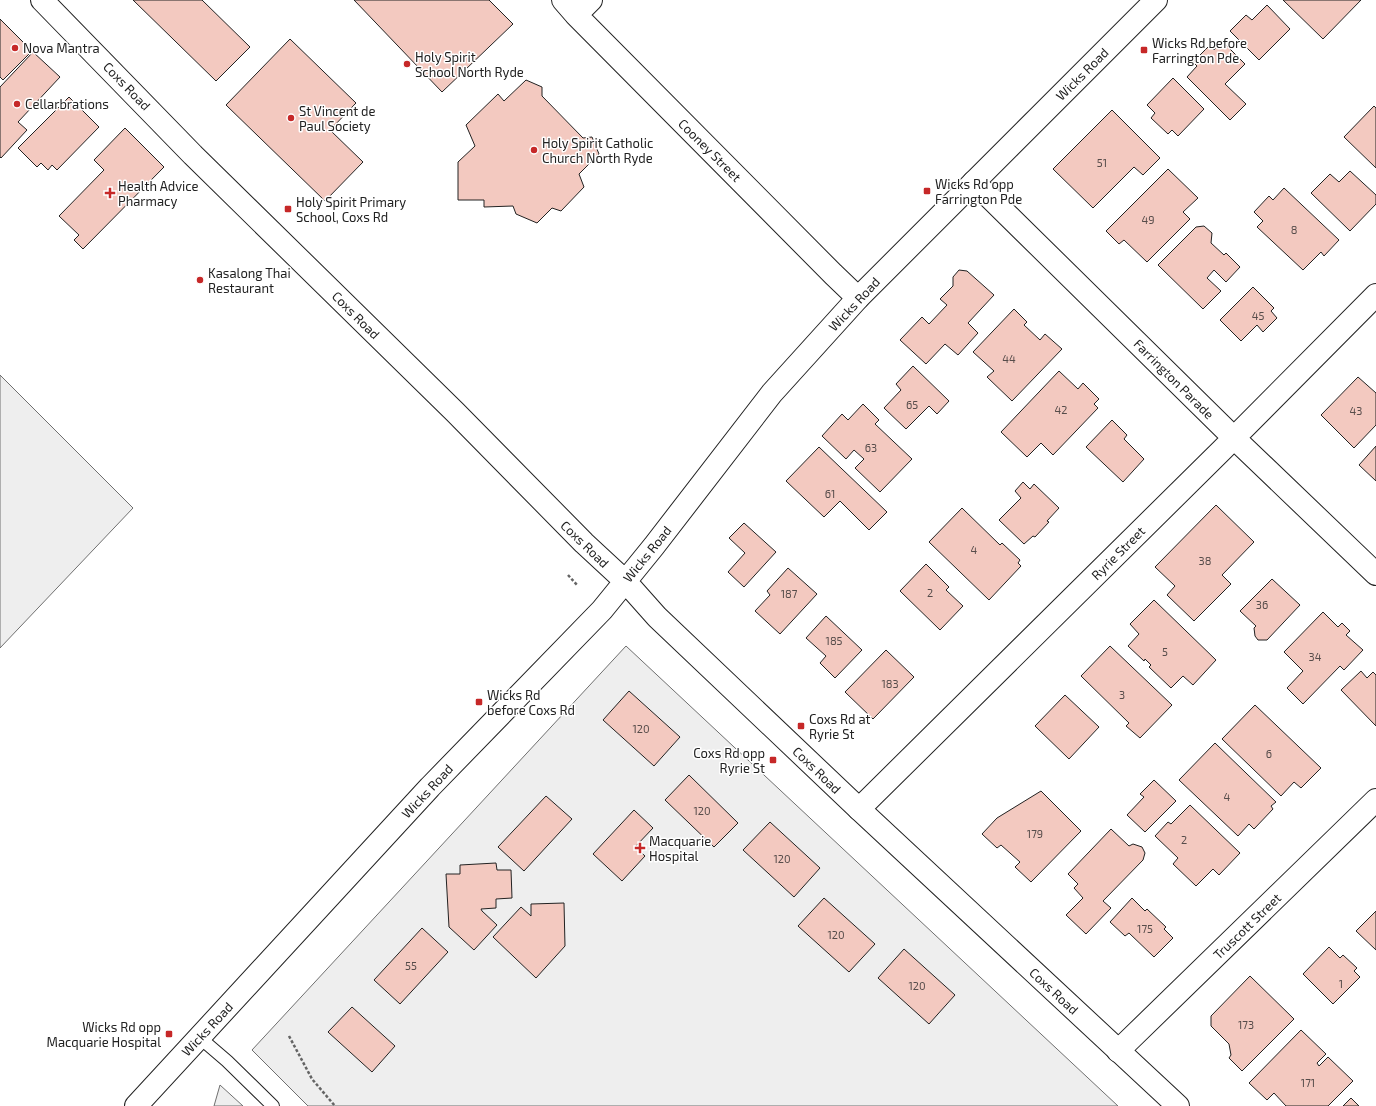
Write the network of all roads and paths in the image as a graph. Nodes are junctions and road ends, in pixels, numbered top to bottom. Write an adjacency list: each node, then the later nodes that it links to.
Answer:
1 (42, 0): 10 (street, Coxs Road)
2 (1156, 0): 4 (street, Wicks Road)
3 (577, 5): 6 (street, Cooney Street)
4 (974, 182): 6 (street, Wicks Road); 7 (street, Farrington Parade)
5 (1376, 295): 7 (street, Ryrie Street)
6 (858, 298): 10 (street, Wicks Road)
7 (1234, 438): 8 (street, Farrington Parade); 13 (street, Ryrie Street)
8 (1376, 574)
9 (568, 576): 11 (path)
10 (625, 582): 13 (street, Coxs Road); 15 (street, Wicks Road)
11 (577, 585)
12 (1376, 800): 16 (street, Truscott Street)
13 (859, 809): 16 (street, Coxs Road)
14 (289, 1036): 19 (path)
15 (199, 1037): 17 (street, Wicks Road); 18 (lane)
16 (1118, 1051): 20 (street, Coxs Road)
17 (136, 1106)
18 (273, 1106)
19 (334, 1106)
20 (1178, 1106)

